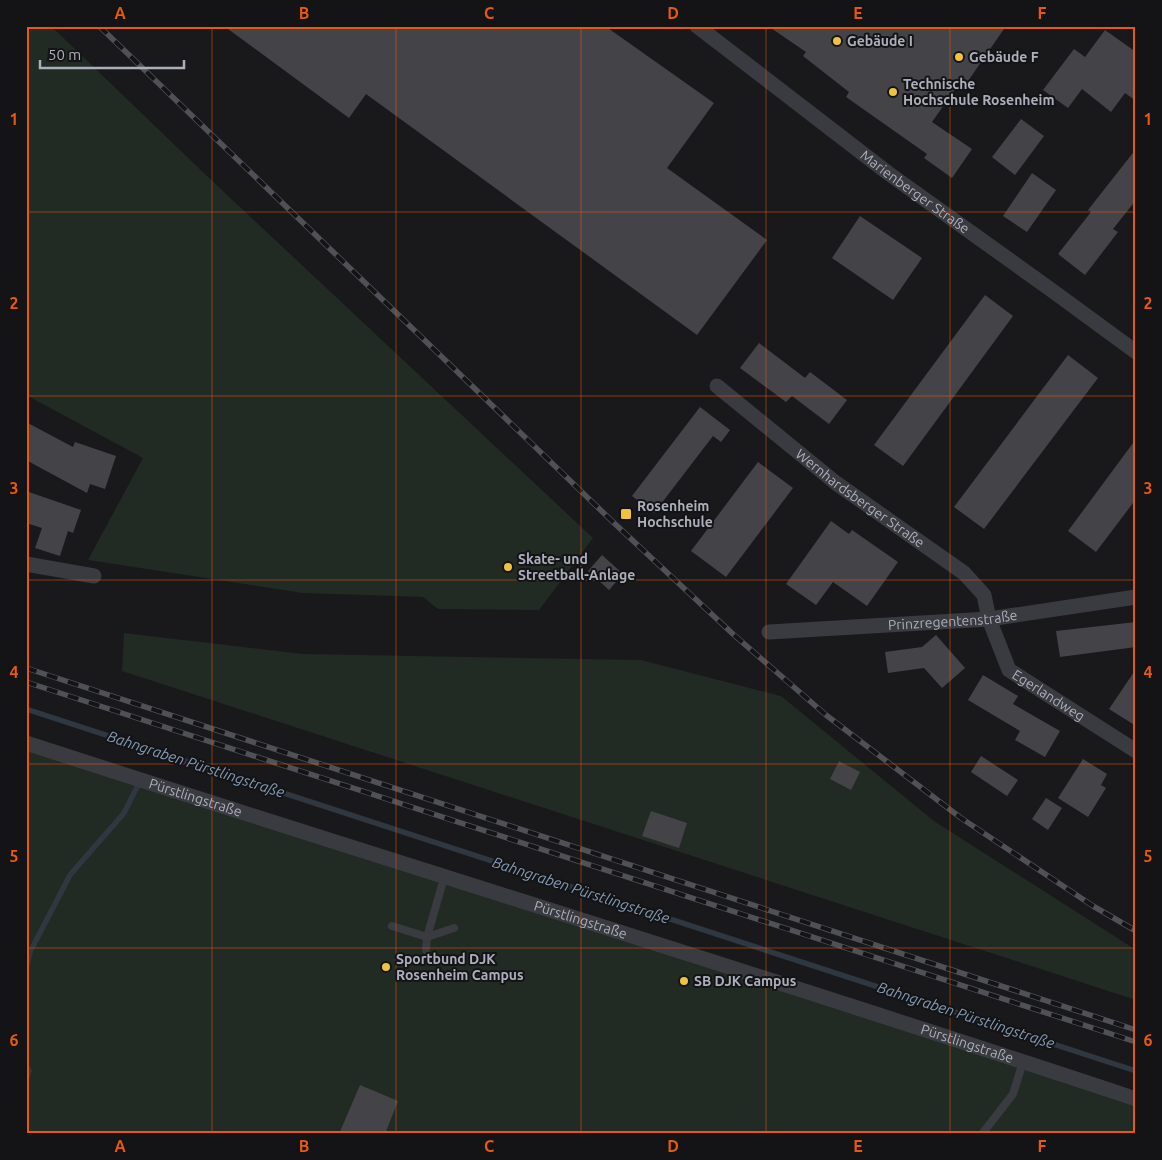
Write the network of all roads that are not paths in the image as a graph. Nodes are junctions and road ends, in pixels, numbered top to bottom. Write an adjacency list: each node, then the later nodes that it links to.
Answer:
1 (697, 26): 2 (street, Marienberger Straße)
2 (1136, 352)
3 (717, 386): 7 (street, Wernhardsberger Straße)
4 (26, 564): 5 (street)
5 (94, 576)
6 (1136, 597): 7 (street, Prinzregentenstraße)
7 (989, 619): 8 (street, Prinzregentenstraße); 10 (street, Egerlandweg)
8 (769, 632)
9 (26, 743): 11 (street, Pürstlingstraße)
10 (1136, 751)
11 (444, 878): 14 (lane); 16 (street, Pürstlingstraße)
12 (392, 926): 14 (lane)
13 (454, 928): 14 (lane)
14 (427, 937): 15 (lane)
15 (426, 950)
16 (1023, 1062): 17 (street, Pürstlingstraße); 18 (lane)
17 (1136, 1099)
18 (982, 1134)

